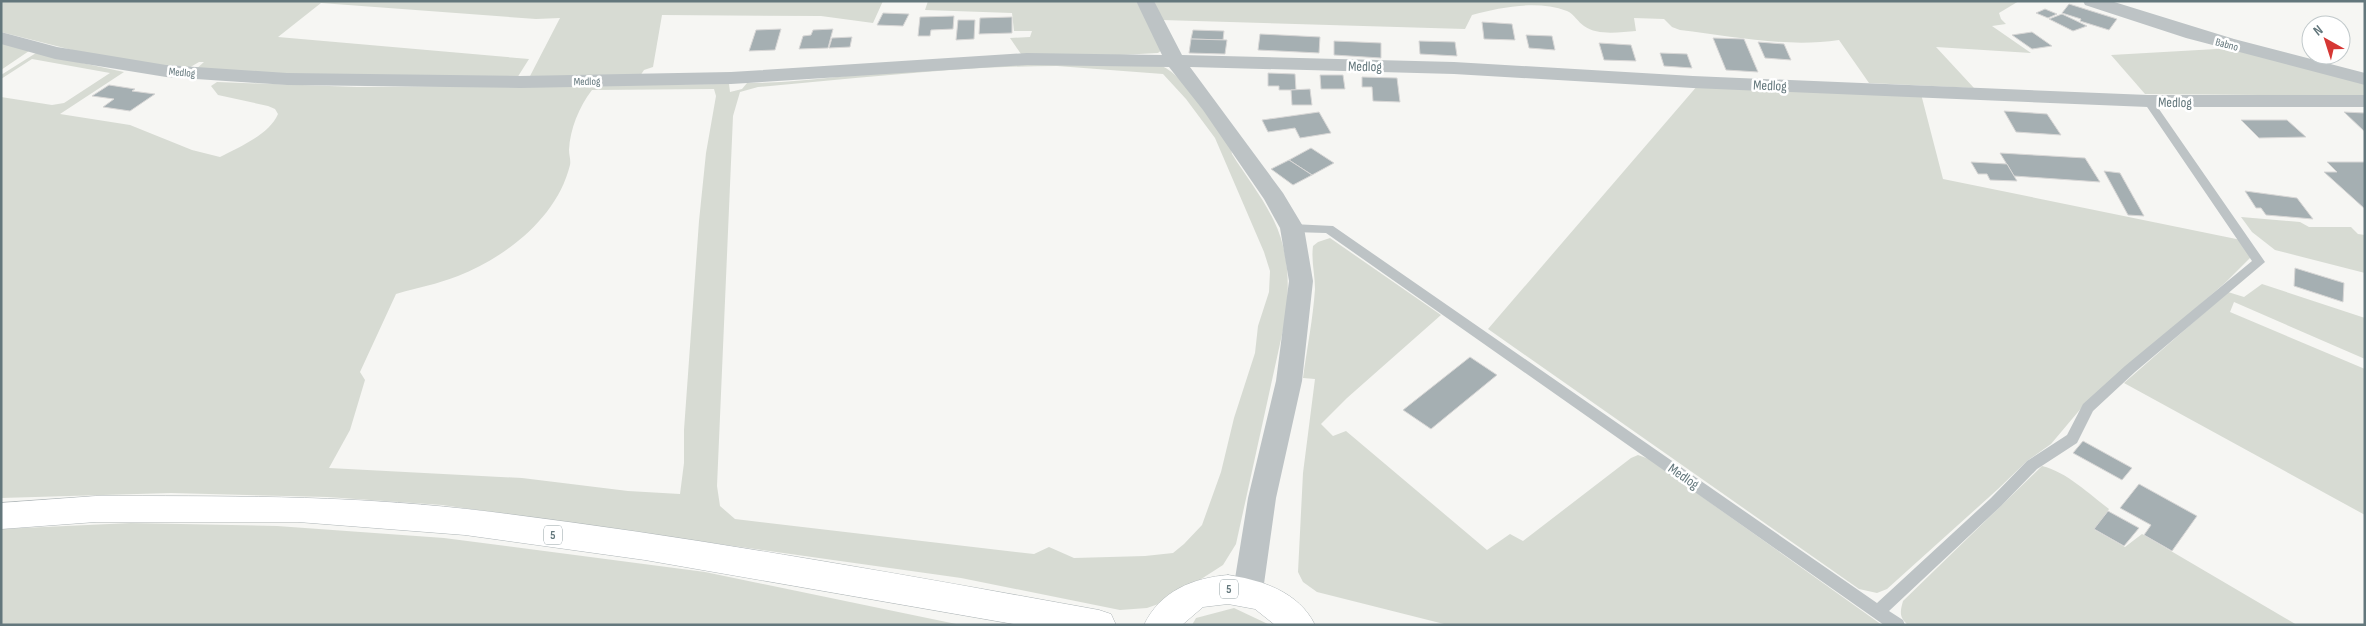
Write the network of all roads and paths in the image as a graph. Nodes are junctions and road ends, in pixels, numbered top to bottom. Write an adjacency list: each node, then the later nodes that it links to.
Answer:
1 (1145, 1): 4 (street)
2 (2092, 1): 5 (street, Babno)
3 (1, 38): 4 (street, Medlog)
4 (1176, 61): 6 (street, Medlog); 8 (street)
5 (2365, 79)
6 (2148, 101): 7 (street, Medlog); 11 (lane)
7 (2365, 101)
8 (1292, 228): 10 (street); 11 (lane, Medlog)
9 (1, 516): 12 (main road, 5)
10 (1248, 591): 13 (main road, 5); 14 (main road, 5)
11 (1879, 612): 15 (lane, Medlog)
12 (1098, 625)
13 (1161, 625)
14 (1298, 625)
15 (1897, 625)

